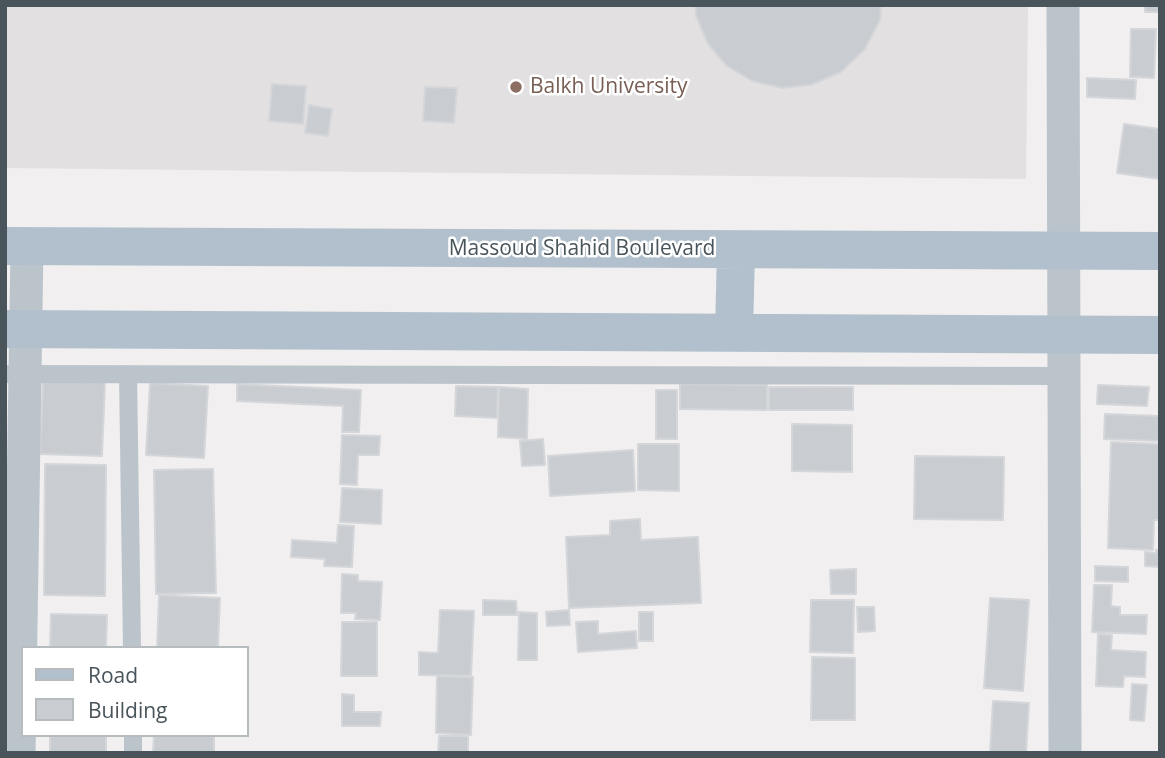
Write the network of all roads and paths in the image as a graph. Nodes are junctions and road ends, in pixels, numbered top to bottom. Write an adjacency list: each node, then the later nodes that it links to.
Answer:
1 (1063, 5): 5 (street)
2 (16, 246): 3 (main road, Massoud Shahid Boulevard); 6 (street)
3 (736, 250): 5 (main road, Massoud Shahid Boulevard); 7 (main road)
4 (1160, 251): 5 (main road, Massoud Shahid Boulevard)
5 (1063, 252): 8 (street)
6 (15, 329): 7 (main road); 10 (street)
7 (734, 333): 8 (main road)
8 (1065, 334): 9 (main road); 12 (street)
9 (1160, 335)
10 (15, 374): 11 (lane); 14 (street)
11 (128, 374): 12 (lane); 13 (lane)
12 (1065, 376): 15 (street)
13 (132, 646)
14 (19, 753)
15 (1066, 753)

